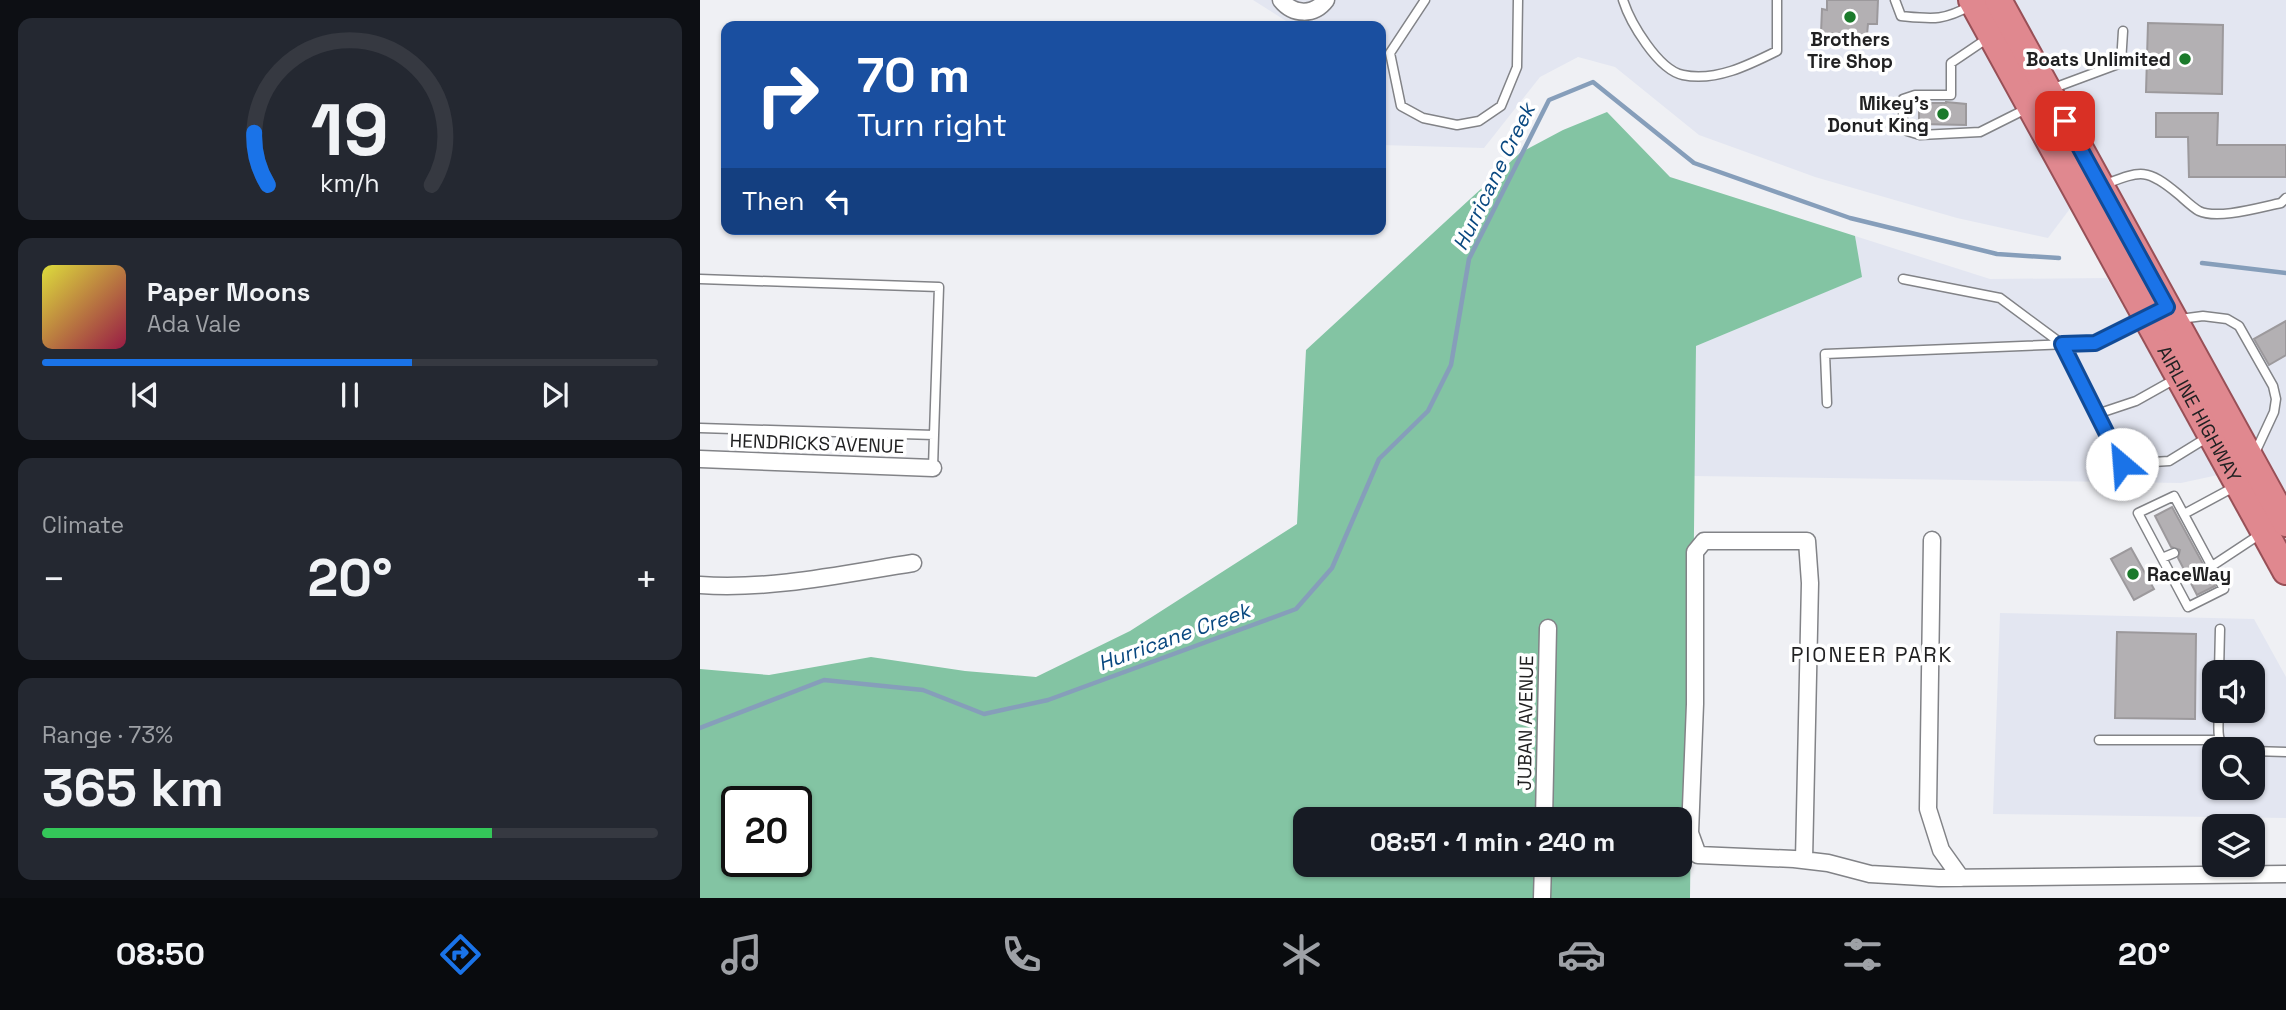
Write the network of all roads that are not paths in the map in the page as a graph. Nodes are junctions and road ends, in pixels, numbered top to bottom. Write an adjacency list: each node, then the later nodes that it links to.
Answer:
1 (1281, 0): 2 (street)
2 (1326, 0)
3 (1425, 0): 4 (lane)
4 (1518, 0)
5 (1623, 0): 6 (lane)
6 (1777, 0)
7 (1895, 0): 8 (lane)
8 (1987, 11): 10 (highway, AIRLINE HIGHWAY); 10 (lane)
9 (2123, 31): 10 (lane)
10 (2039, 98): 11 (highway, AIRLINE HIGHWAY); 15 (highway, AIRLINE HIGHWAY)
11 (2100, 186): 12 (lane); 15 (highway, AIRLINE HIGHWAY)
12 (2286, 198)
13 (700, 279): 23 (lane)
14 (1903, 279): 16 (lane)
15 (2163, 315): 16 (lane); 17 (highway, AIRLINE HIGHWAY); 19 (lane); 26 (highway, AIRLINE HIGHWAY)
16 (2062, 344): 20 (lane); 21 (lane)
17 (2180, 377): 21 (lane); 24 (highway, AIRLINE HIGHWAY)
18 (2286, 398): 19 (lane)
19 (2276, 399): 26 (lane)
20 (1827, 403)
21 (2097, 414): 24 (lane)
22 (700, 428): 23 (lane)
23 (934, 435): 27 (lane)
24 (2211, 436): 28 (highway, AIRLINE HIGHWAY)
25 (700, 460): 27 (street, HENDRICKS AVENUE)
26 (2251, 461): 30 (highway, AIRLINE HIGHWAY)
27 (933, 468)
28 (2239, 485): 29 (lane); 30 (highway, AIRLINE HIGHWAY)
29 (2184, 514): 33 (lane); 35 (lane)
30 (2279, 527): 35 (lane); 36 (highway, AIRLINE HIGHWAY)
31 (1932, 540): 49 (street)
32 (2174, 553): 33 (lane)
33 (2162, 558): 35 (lane)
34 (913, 563): 37 (street)
35 (2212, 566)
36 (2286, 571)
37 (700, 585)
38 (1548, 628): 45 (street, JUBAN AVENUE)
39 (2220, 629): 40 (lane)
40 (2219, 660)
41 (2099, 740): 42 (lane)
42 (2202, 740)
43 (2265, 751): 44 (lane)
44 (2286, 752)
45 (1544, 807)
46 (1804, 860): 46 (street); 49 (street)
47 (2286, 874): 49 (street)
48 (1542, 877): 50 (street)
49 (1961, 878)
50 (1542, 898)

